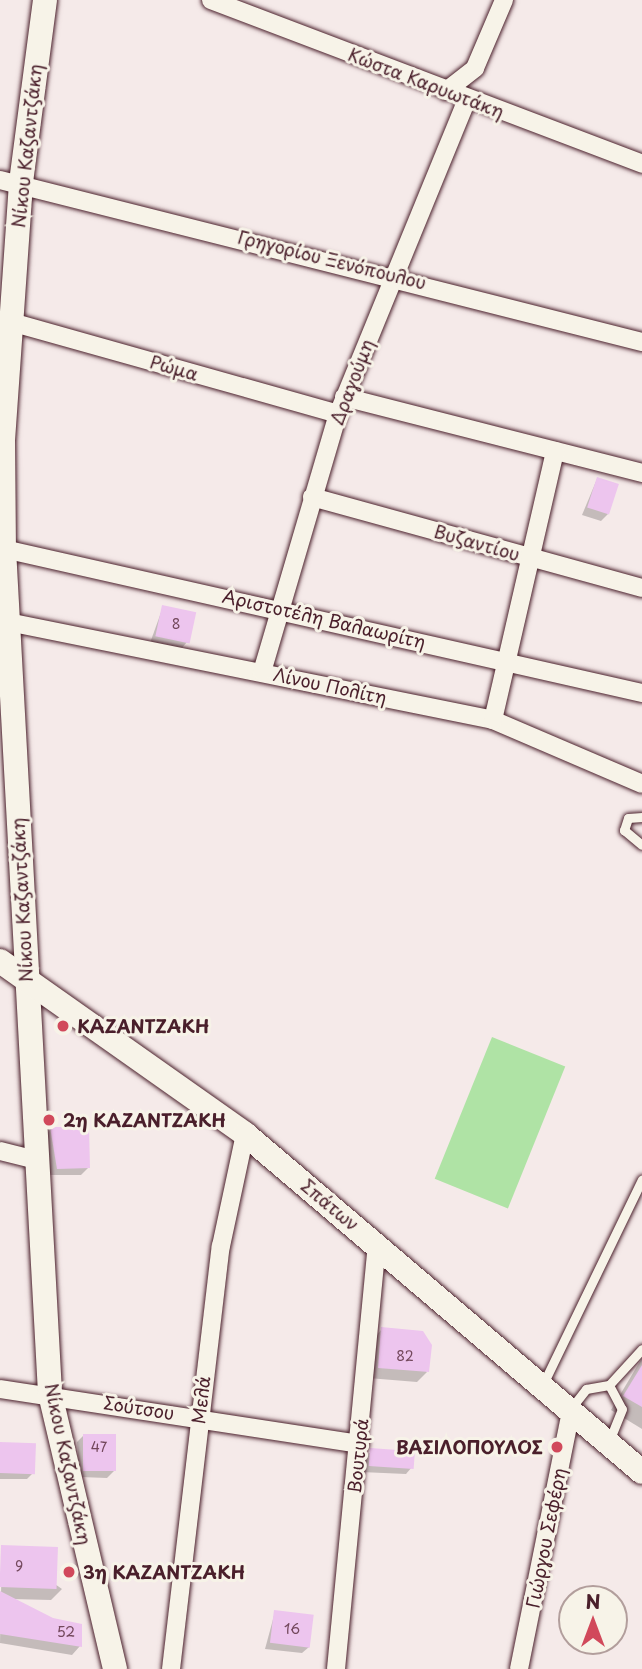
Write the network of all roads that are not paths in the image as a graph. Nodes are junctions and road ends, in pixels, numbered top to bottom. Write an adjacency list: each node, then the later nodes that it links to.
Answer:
1 (45, 0): 7 (street, Νίκου Καζαντζάκη)
2 (211, 0): 4 (street, Κώστα Καρυωτάκη)
3 (504, 0): 4 (street)
4 (446, 91): 5 (street, Κώστα Καρυωτάκη)
5 (467, 100): 6 (street, Κώστα Καρυωτάκη); 8 (street, Δραγούμη)
6 (642, 164)
7 (10, 182): 8 (street, Γρηγορίου Ξενόπουλου); 9 (street, Νίκου Καζαντζάκη)
8 (395, 275): 10 (street, Γρηγορίου Ξενόπουλου); 11 (street, Δραγούμη)
9 (11, 322): 11 (street, Ρώμα); 12 (street, Νίκου Καζαντζάκη)
10 (642, 342)
11 (341, 406): 13 (street, Ρώμα); 15 (street, Δραγούμη)
12 (2, 439): 16 (street, Νίκου Καζαντζάκη)
13 (555, 451): 14 (street, Ρώμα); 17 (street)
14 (642, 472)
15 (312, 497): 17 (street, Βυζαντίου); 19 (street, Δραγούμη)
16 (4, 549): 19 (street, Αριστοτέλη Βαλαωρίτη); 20 (street, Νίκου Καζαντζάκη)
17 (532, 558): 18 (street, Βυζαντίου); 21 (street)
18 (642, 588)
19 (278, 608): 21 (street, Αριστοτέλη Βαλαωρίτη); 22 (street, Δραγούμη)
20 (8, 622): 22 (street, Λίνου Πολίτη); 29 (street, Νίκου Καζαντζάκη)
21 (510, 662): 23 (street, Αριστοτέλη Βαλαωρίτη); 24 (street)
22 (262, 672): 24 (street, Λίνου Πολίτη)
23 (642, 693)
24 (493, 720): 25 (street, Λίνου Πολίτη)
25 (642, 784)
26 (642, 817): 27 (lane)
27 (642, 845)
28 (0, 961): 29 (street, Σπάτων)
29 (25, 977): 30 (street, Σπάτων); 32 (street, Νίκου Καζαντζάκη)
30 (245, 1134): 34 (street, Σπάτων); 41 (street, Μελά)
31 (0, 1151): 32 (street)
32 (35, 1160): 39 (street, Νίκου Καζαντζάκη)
33 (642, 1179): 36 (lane)
34 (377, 1244): 36 (street, Σπάτων); 43 (street, Βουτυρά)
35 (642, 1349): 37 (lane)
36 (544, 1382): 40 (street, Σπάτων)
37 (609, 1385): 40 (lane); 42 (lane)
38 (0, 1388): 39 (street, Σούτσου)
39 (50, 1394): 41 (street, Σούτσου); 45 (street, Νίκου Καζαντζάκη)
40 (572, 1407): 42 (street, Σπάτων); 48 (street, Γιώργου Σεφέρη)
41 (199, 1418): 43 (street, Σούτσου); 46 (street, Μελά)
42 (608, 1442): 44 (street, Σπάτων)
43 (360, 1444): 47 (street, Βουτυρά)
44 (642, 1472)
45 (115, 1669)
46 (171, 1669)
47 (336, 1669)
48 (519, 1669)

